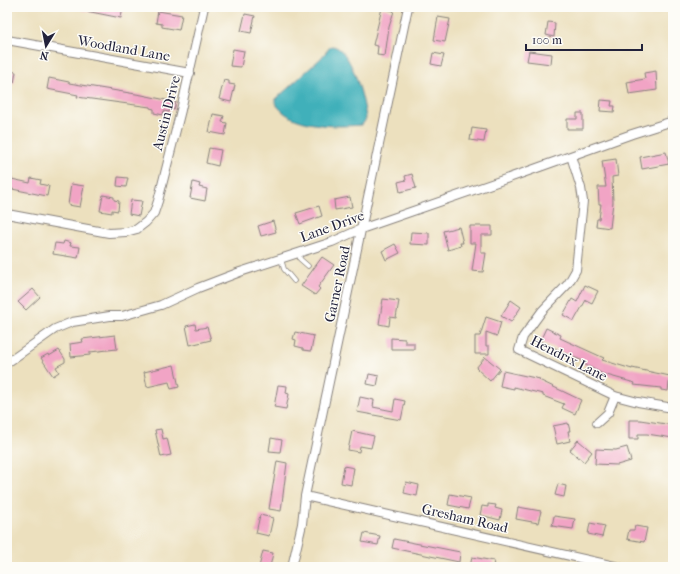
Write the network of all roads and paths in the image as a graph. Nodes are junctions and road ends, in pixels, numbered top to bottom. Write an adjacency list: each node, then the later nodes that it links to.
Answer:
1 (204, 7): 4 (street, Austin Drive)
2 (408, 7): 8 (street, Garner Road)
3 (7, 40): 4 (street, Woodland Lane)
4 (190, 73): 7 (street, Austin Drive)
5 (673, 121): 6 (street, Lane Drive)
6 (571, 156): 8 (street, Lane Drive); 14 (street, Hendrix Lane)
7 (7, 214)
8 (362, 229): 9 (street, Lane Drive); 17 (street, Garner Road)
9 (298, 253): 10 (street, Lane Drive); 11 (lane)
10 (281, 258): 12 (lane); 13 (street, Lane Drive)
11 (308, 266)
12 (294, 281)
13 (7, 363)
14 (615, 396): 15 (street, Hendrix Lane); 16 (street)
15 (673, 408)
16 (597, 423)
17 (305, 496): 18 (street, Gresham Road); 19 (street, Garner Road)
18 (597, 564): 20 (street, Gresham Road)
19 (292, 567)
20 (619, 567)

